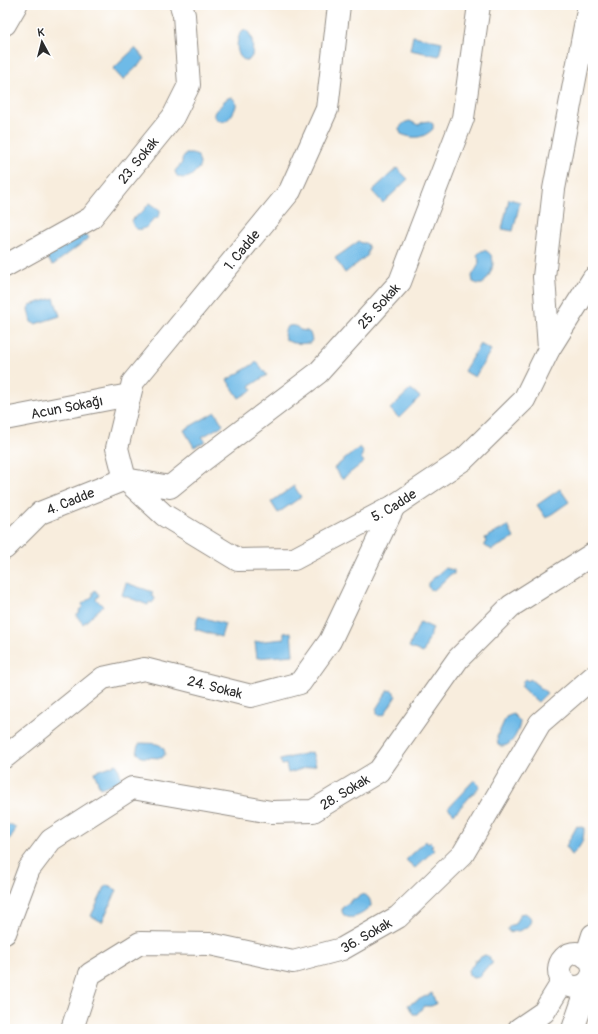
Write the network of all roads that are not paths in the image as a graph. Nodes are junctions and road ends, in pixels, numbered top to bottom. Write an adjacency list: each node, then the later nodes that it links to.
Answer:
1 (16, 5): 6 (street)
2 (181, 5): 7 (street, 23. Sokak)
3 (479, 5): 12 (street, 25. Sokak)
4 (589, 5): 9 (street)
5 (336, 8): 10 (street, 1. Cadde)
6 (5, 24)
7 (5, 266)
8 (593, 279): 9 (street, 5. Cadde)
9 (549, 349): 13 (street, 5. Cadde)
10 (130, 395): 11 (street, Acun Sokağı); 12 (street, 1. Cadde)
11 (5, 419)
12 (125, 479): 13 (street, 5. Cadde); 14 (street, 4. Cadde)
13 (394, 506): 17 (street, 24. Sokak)
14 (5, 548)
15 (593, 554): 18 (street, 28. Sokak)
16 (593, 677): 23 (street, 36. Sokak)
17 (5, 757)
18 (5, 933)
19 (593, 935): 20 (street)
20 (586, 957): 21 (street); 22 (street)
21 (590, 980): 22 (street); 26 (street)
22 (564, 983): 24 (street); 25 (street)
23 (72, 1029)
24 (519, 1029)
25 (566, 1029)
26 (573, 1029)

